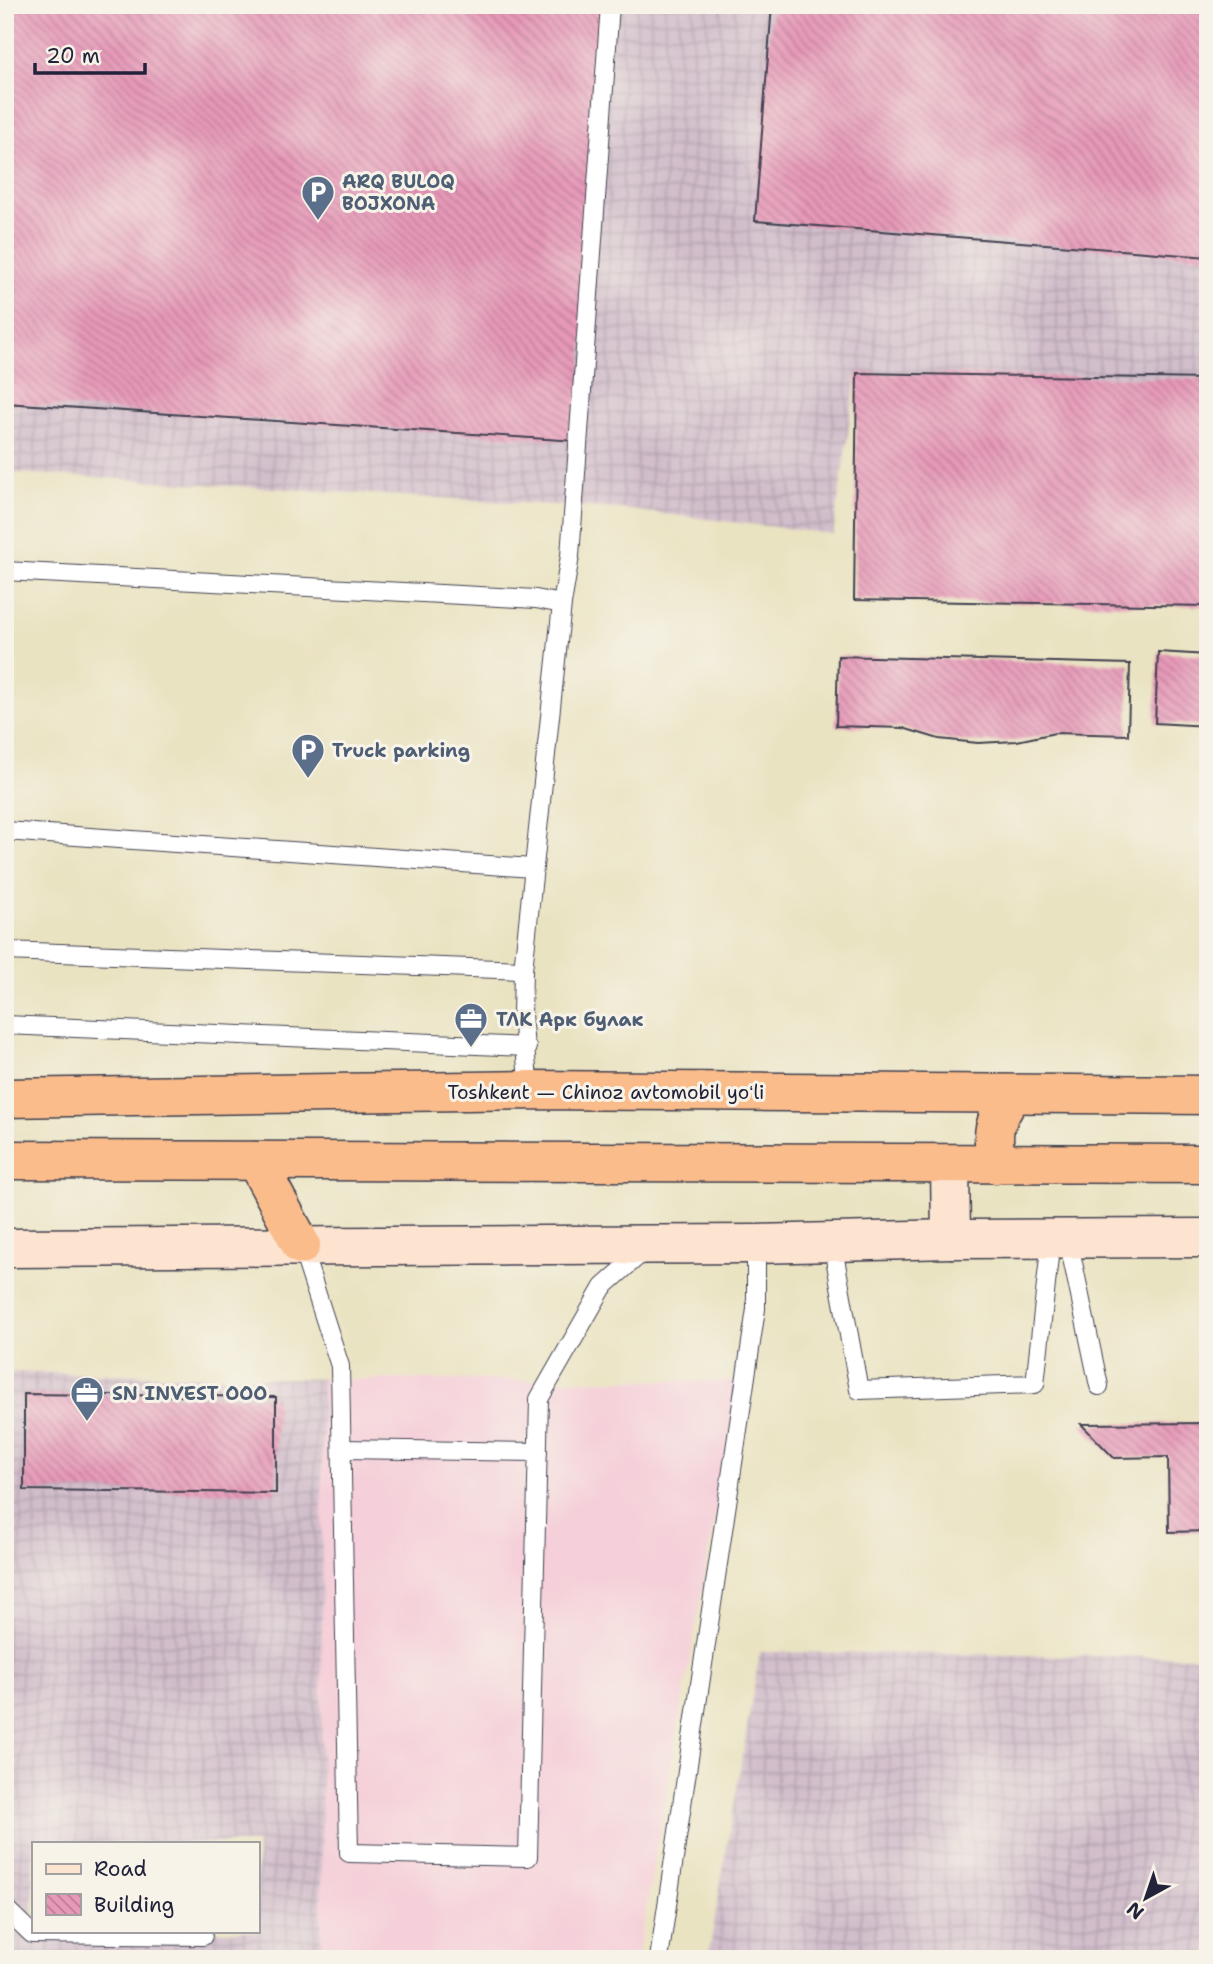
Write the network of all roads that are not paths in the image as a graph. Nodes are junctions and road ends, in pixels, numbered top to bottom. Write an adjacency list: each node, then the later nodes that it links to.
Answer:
1 (610, 5): 3 (lane)
2 (5, 571): 3 (lane)
3 (562, 604): 5 (lane)
4 (5, 831): 5 (lane)
5 (533, 868): 7 (lane)
6 (5, 951): 7 (lane)
7 (523, 970): 9 (lane)
8 (5, 1025): 9 (lane)
9 (527, 1046): 10 (lane)
10 (529, 1090): 11 (highway, Toshkent — Chinoz avtomobil yoʻli); 13 (highway, Toshkent — Chinoz avtomobil yoʻli)
11 (1012, 1095): 12 (highway, Toshkent — Chinoz avtomobil yoʻli); 17 (highway)
12 (1208, 1095)
13 (5, 1098)
14 (5, 1160): 15 (highway)
15 (256, 1161): 16 (highway); 25 (highway)
16 (950, 1164): 17 (highway); 21 (street)
17 (996, 1164): 18 (highway)
18 (1208, 1164)
19 (1208, 1238): 20 (street)
20 (1060, 1239): 21 (street); 22 (lane); 27 (lane)
21 (951, 1240): 22 (street)
22 (832, 1242): 24 (street)
23 (652, 1244): 24 (street); 25 (street); 29 (lane)
24 (756, 1244): 32 (lane)
25 (301, 1245): 26 (street); 28 (lane)
26 (5, 1248)
27 (1099, 1386)
28 (342, 1449): 29 (lane); 29 (lane)
29 (538, 1452)
30 (5, 1908): 31 (lane)
31 (203, 1936)
32 (659, 1959)

